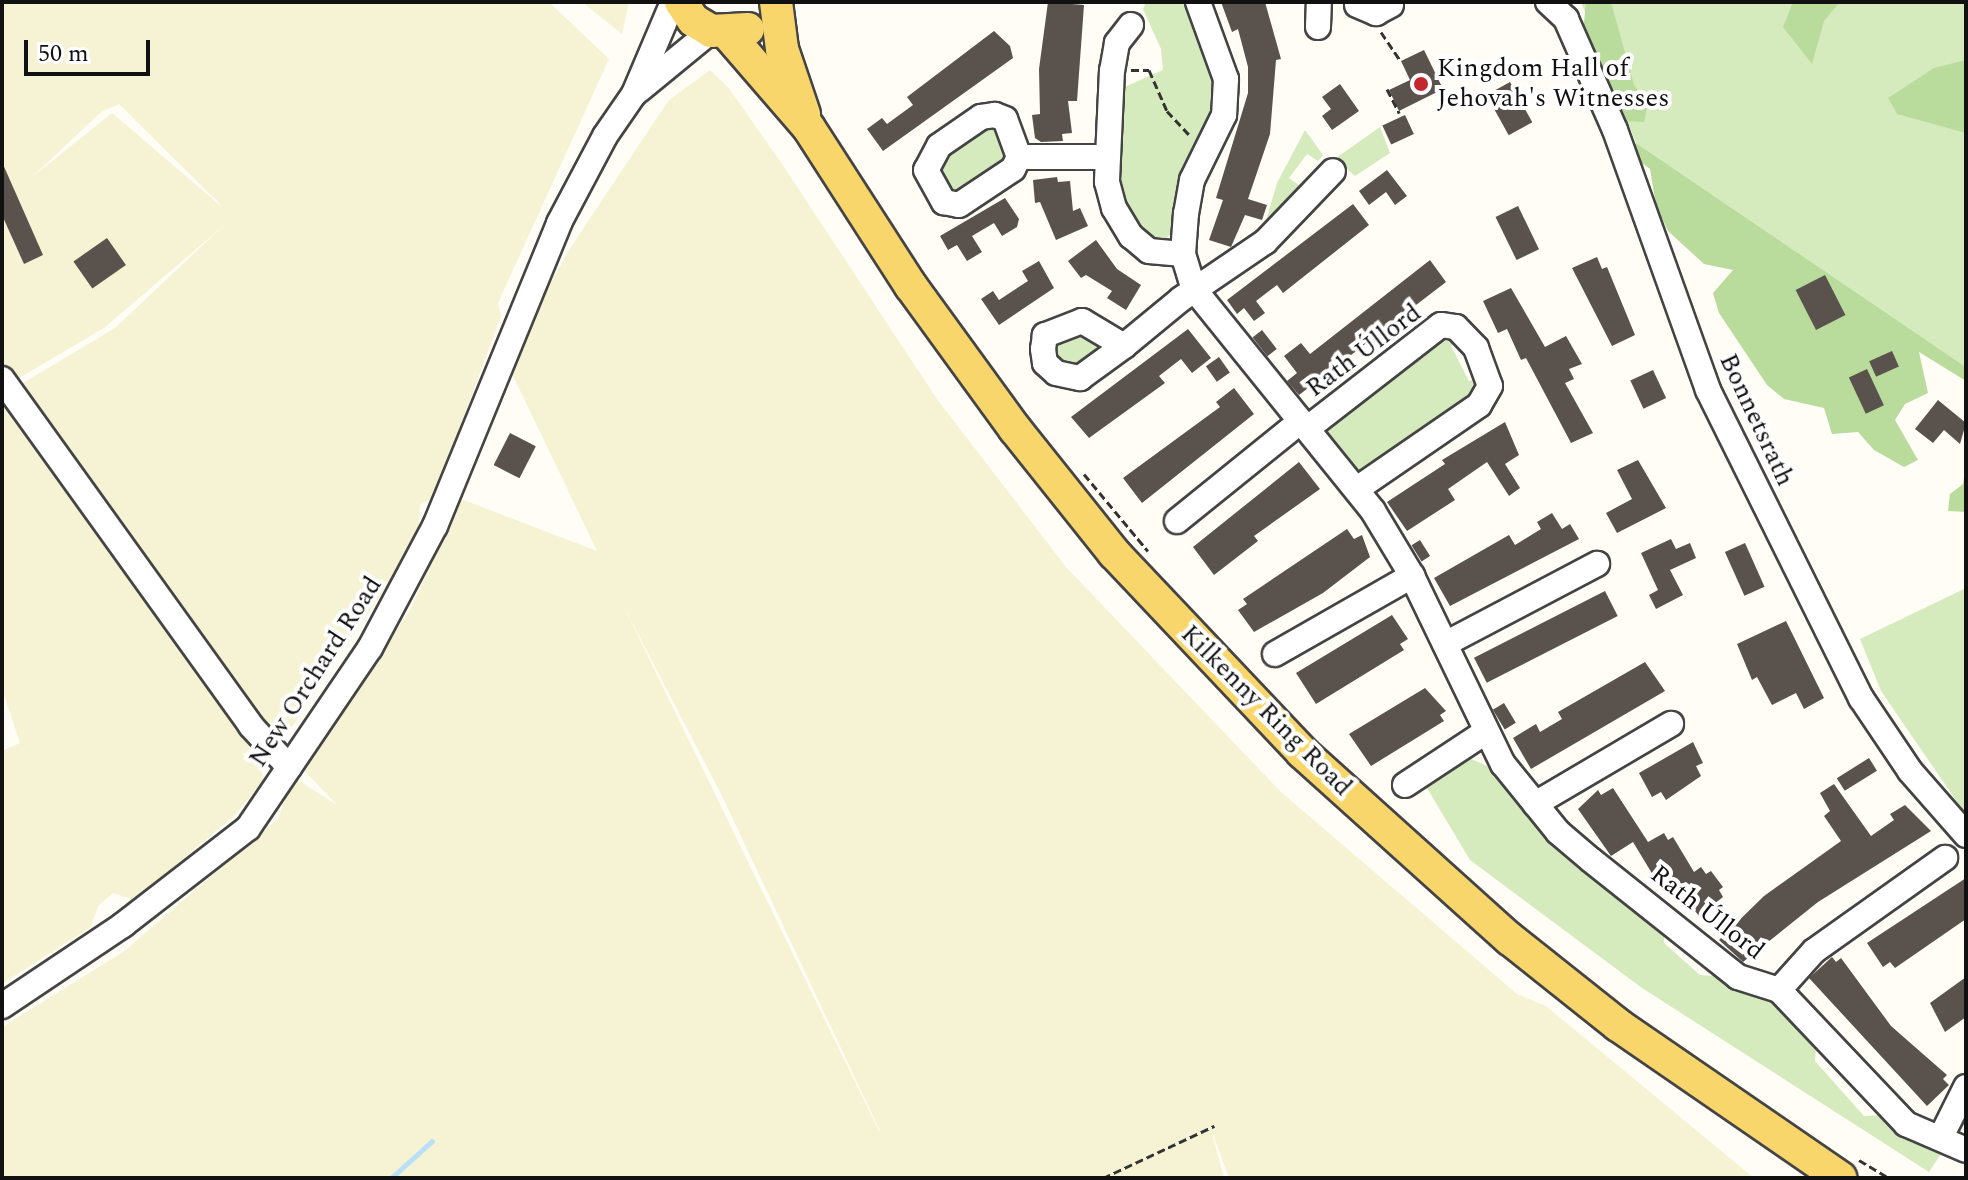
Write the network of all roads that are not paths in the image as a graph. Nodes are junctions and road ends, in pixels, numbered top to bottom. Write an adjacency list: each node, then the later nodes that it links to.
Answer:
1 (673, 2): 13 (street, New Orchard Road)
2 (681, 2): 12 (main road, Kilkenny Ring Road)
3 (775, 2): 12 (main road); 14 (main road, Kilkenny Ring Road)
4 (1198, 2): 18 (street, Rath Úllord)
5 (1319, 2): 10 (street)
6 (1548, 2): 34 (street, Bonnetsrath)
7 (1354, 4): 8 (street); 11 (street)
8 (1391, 5)
9 (1131, 25): 16 (street)
10 (1318, 27)
11 (1369, 31)
12 (719, 32): 13 (street, New Orchard Road); 14 (main road, Kilkenny Ring Road)
13 (634, 94): 31 (street, New Orchard Road)
14 (809, 128): 41 (main road, Kilkenny Ring Road)
15 (1019, 157): 16 (street)
16 (1105, 157): 18 (street)
17 (1333, 171): 19 (street)
18 (1183, 254): 19 (street, Rath Úllord)
19 (1194, 289): 20 (street); 22 (street, Rath Úllord)
20 (1124, 346)
21 (2, 379): 31 (street)
22 (1304, 424): 23 (street, Rath Úllord); 23 (street, Rath Úllord); 24 (street, Rath Úllord)
23 (1357, 489): 26 (street, Rath Úllord)
24 (1177, 521)
25 (1597, 564): 27 (street)
26 (1412, 576): 27 (street, Rath Úllord); 28 (street)
27 (1445, 644): 30 (street, Rath Úllord)
28 (1275, 654)
29 (1671, 724): 33 (street)
30 (1484, 733): 32 (street); 33 (street, Rath Úllord)
31 (289, 767): 37 (street, New Orchard Road)
32 (1405, 785)
33 (1535, 804): 36 (street, Rath Úllord)
34 (1966, 835)
35 (1945, 858): 36 (street, Rath Úllord)
36 (1779, 990): 39 (street, Rath Úllord)
37 (2, 1006)
38 (1966, 1087): 39 (street)
39 (1941, 1137): 40 (street, Rath Úllord)
40 (1966, 1150)
41 (1841, 1178)

